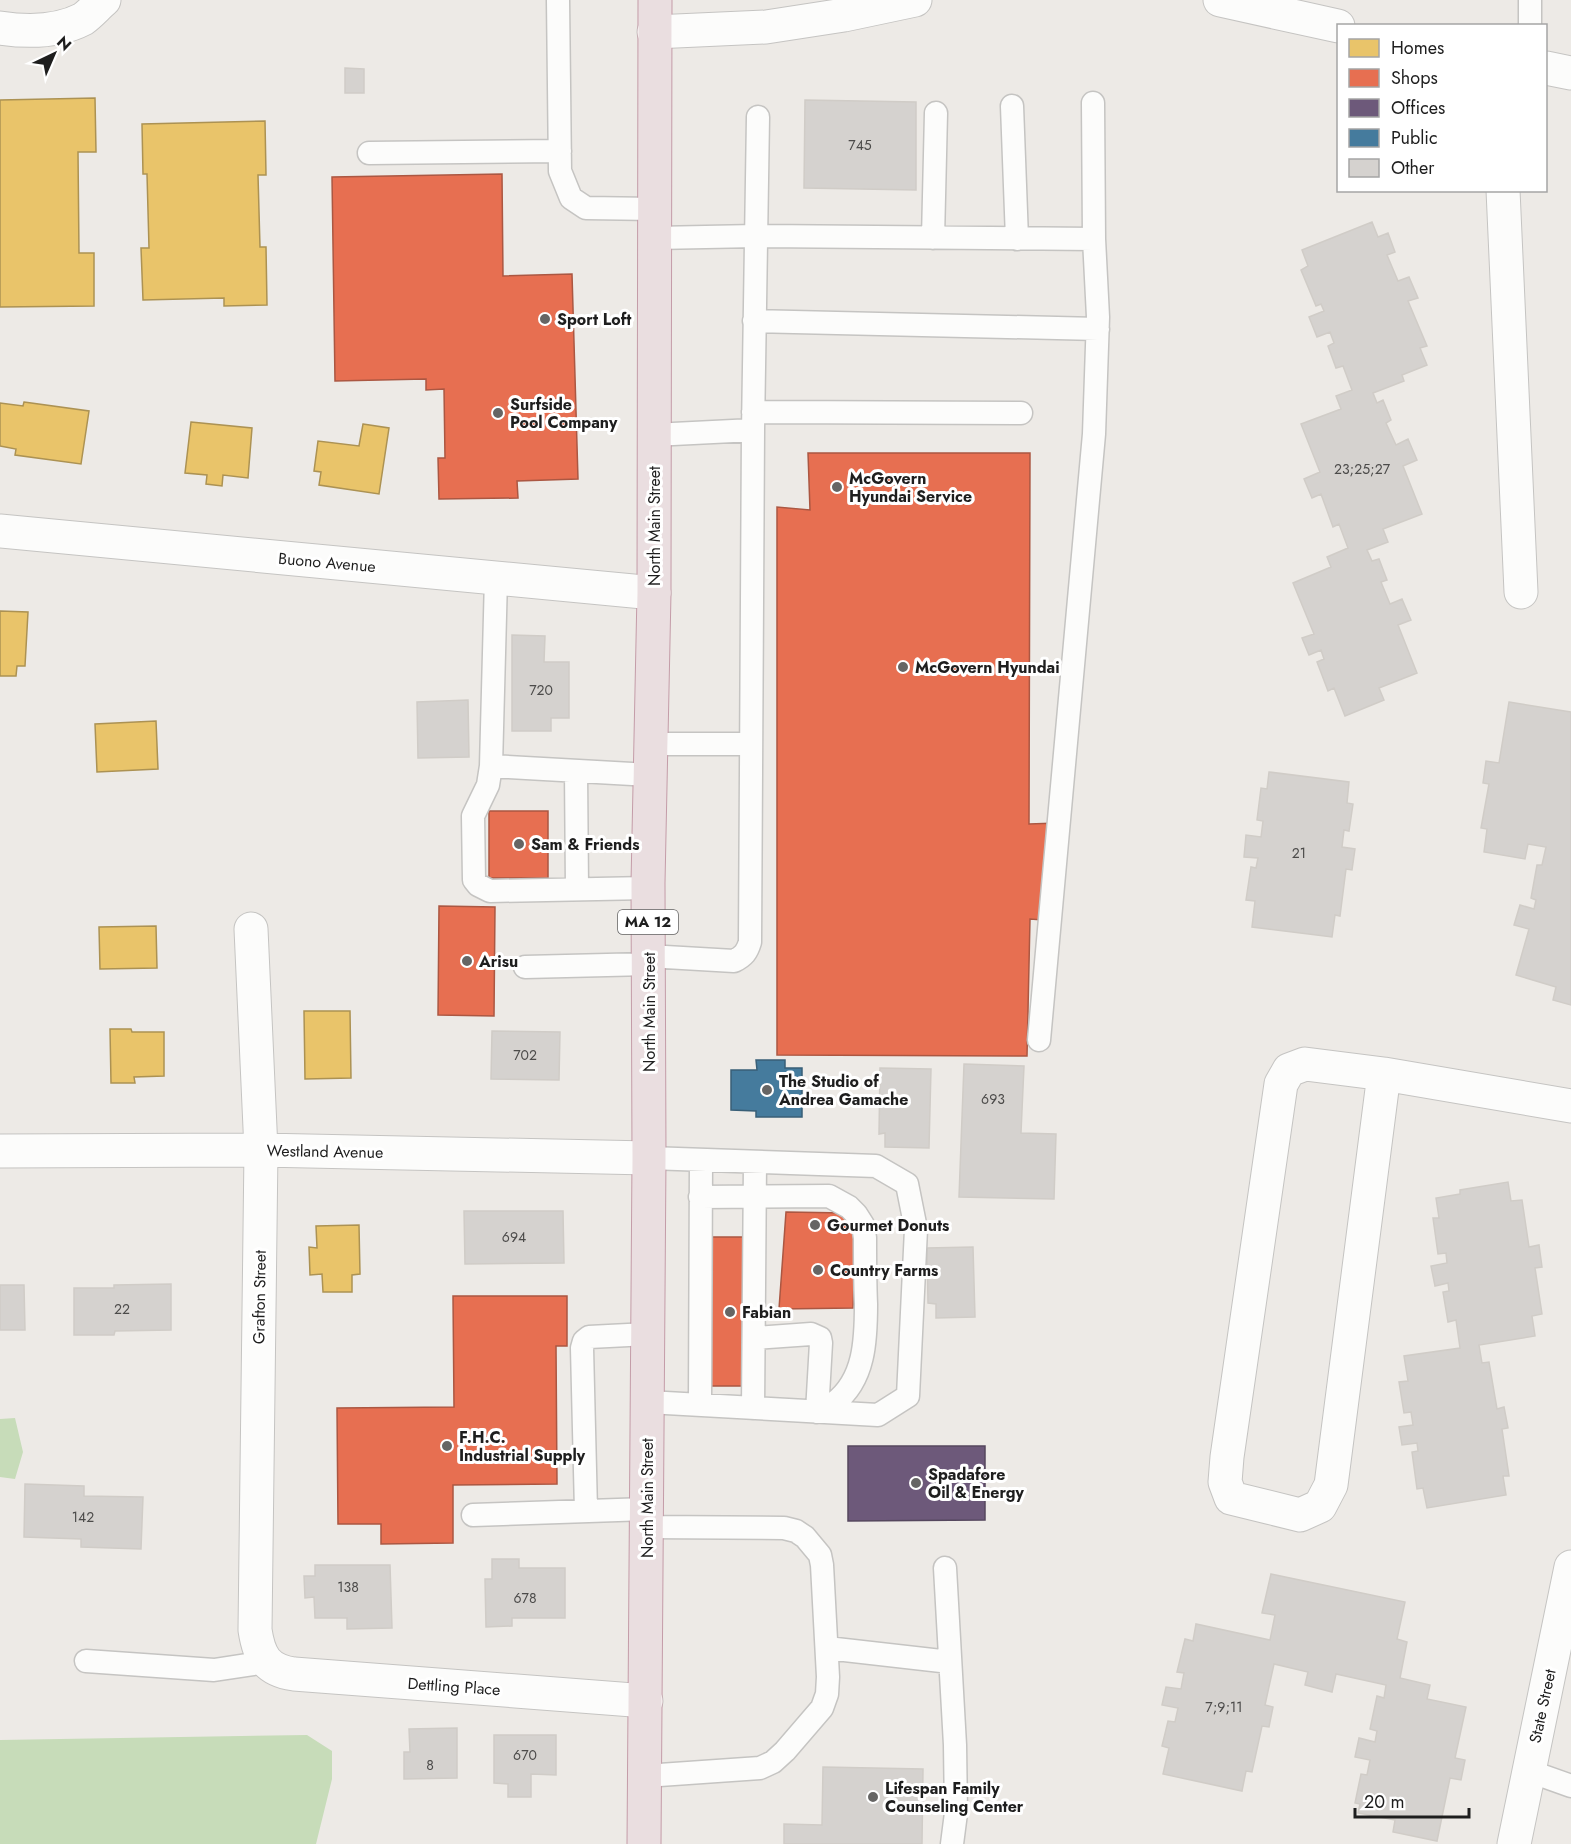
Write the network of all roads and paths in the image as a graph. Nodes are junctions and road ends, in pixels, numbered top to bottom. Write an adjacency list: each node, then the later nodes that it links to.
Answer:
1 (104, 0): 9 (street)
2 (558, 0): 17 (lane)
3 (655, 0): 10 (highway, North Main Street / MA 12)
4 (915, 0): 10 (street)
5 (1220, 0): 8 (street)
6 (1530, 0): 7 (lane)
7 (1530, 24)
8 (1337, 26)
9 (0, 28)
10 (654, 32): 20 (highway, North Main Street / MA 12)
11 (1547, 68): 12 (street)
12 (1571, 73)
13 (1093, 103): 24 (lane)
14 (1012, 106): 23 (lane)
15 (936, 112): 22 (lane)
16 (758, 117): 21 (lane)
17 (560, 151): 18 (lane); 20 (lane)
18 (369, 153)
19 (1503, 192): 33 (street)
20 (655, 224): 21 (lane); 29 (highway, North Main Street / MA 12)
21 (756, 236): 22 (lane); 25 (lane)
22 (933, 238): 23 (lane)
23 (1017, 238): 24 (lane)
24 (1094, 239): 26 (lane)
25 (754, 321): 26 (lane); 28 (lane)
26 (1098, 329): 43 (lane)
27 (1021, 413): 28 (lane)
28 (753, 421): 29 (lane); 34 (lane)
29 (653, 435): 32 (highway, North Main Street / MA 12)
30 (0, 531): 31 (street, Buono Avenue)
31 (496, 578): 32 (street, Buono Avenue); 36 (lane)
32 (654, 592): 35 (highway, North Main Street / MA 12)
33 (1521, 592)
34 (751, 744): 35 (lane); 41 (lane)
35 (651, 759): 37 (lane); 38 (highway, North Main Street / MA 12)
36 (491, 766): 37 (lane); 39 (lane)
37 (576, 771): 39 (lane)
38 (648, 888): 39 (lane); 41 (highway, North Main Street / MA 12)
39 (577, 889)
40 (250, 929): 46 (street, Grafton Street)
41 (648, 960): 42 (lane); 48 (highway, North Main Street / MA 12)
42 (525, 967)
43 (1039, 1040)
44 (1384, 1074): 44 (street); 45 (street)
45 (1571, 1106)
46 (261, 1150): 47 (street, Westland Avenue); 48 (street, Westland Avenue); 66 (street, Grafton Street)
47 (0, 1151)
48 (649, 1158): 49 (lane); 53 (highway, North Main Street / MA 12)
49 (701, 1160): 50 (lane); 51 (lane)
50 (755, 1162): 52 (lane); 58 (lane)
51 (700, 1197): 52 (lane); 56 (lane)
52 (755, 1198): 54 (lane); 58 (lane)
53 (648, 1334): 55 (highway, North Main Street / MA 12); 59 (lane)
54 (754, 1338): 57 (lane); 58 (lane)
55 (648, 1402): 56 (lane); 61 (highway, North Main Street / MA 12)
56 (700, 1405): 57 (lane)
57 (753, 1408): 58 (lane)
58 (826, 1412)
59 (586, 1511): 60 (lane); 61 (lane)
60 (473, 1515)
61 (647, 1518): 64 (lane); 68 (highway, North Main Street / MA 12)
62 (1571, 1567): 69 (street, State Street)
63 (945, 1568): 67 (lane)
64 (826, 1648): 67 (lane); 70 (lane)
65 (86, 1661): 66 (lane)
66 (266, 1662): 68 (street, Dettling Place)
67 (950, 1662): 73 (lane)
68 (646, 1701): 70 (highway, North Main Street / MA 12)
69 (1529, 1771): 71 (lane); 74 (street, State Street)
70 (645, 1776): 72 (highway, North Main Street / MA 12)
71 (1571, 1786)
72 (644, 1844)
73 (952, 1844)
74 (1514, 1844)

